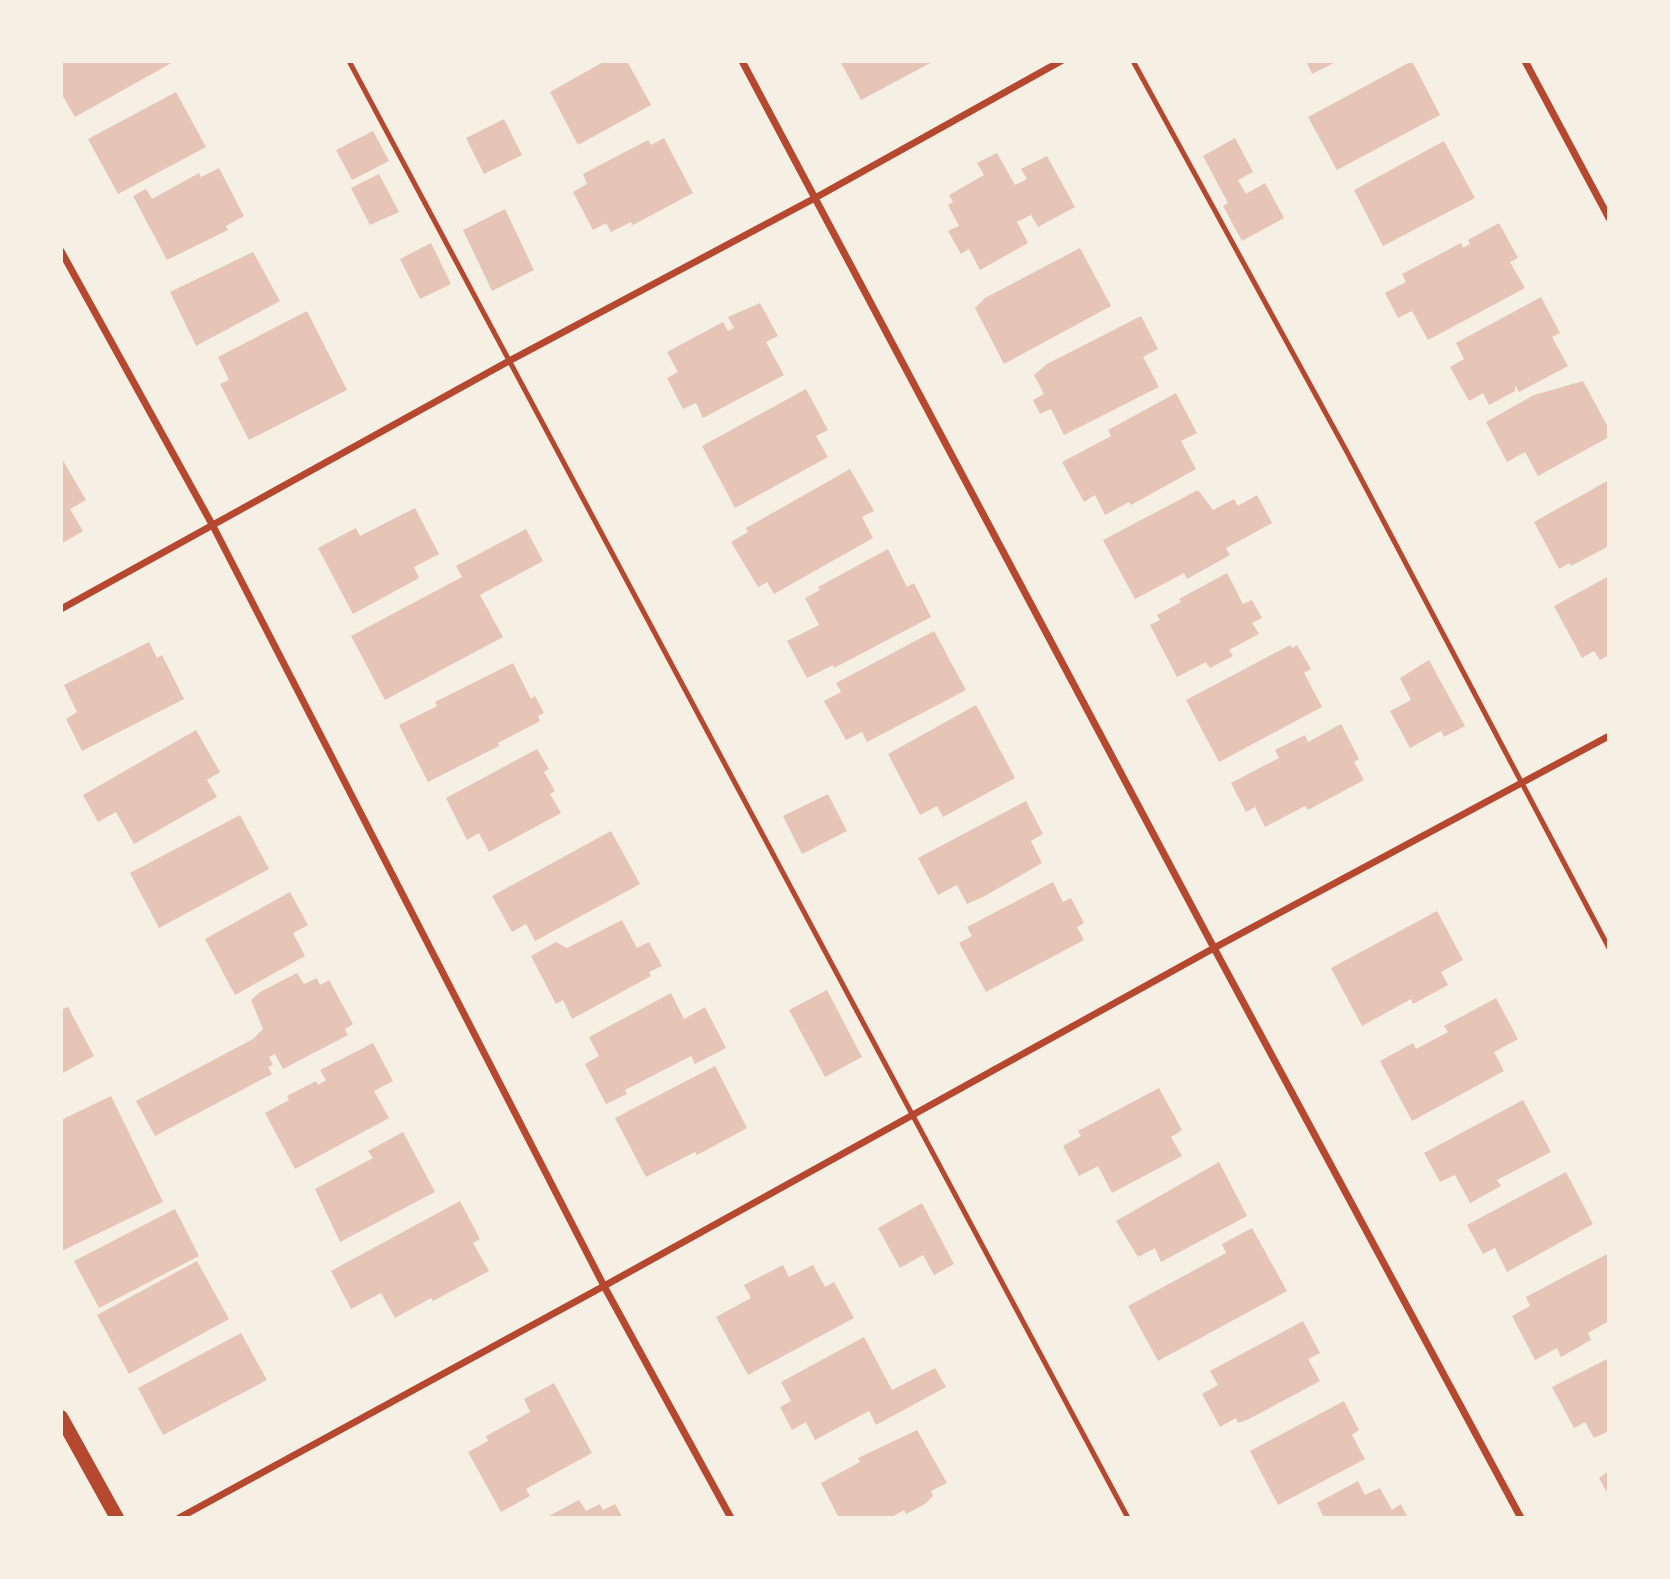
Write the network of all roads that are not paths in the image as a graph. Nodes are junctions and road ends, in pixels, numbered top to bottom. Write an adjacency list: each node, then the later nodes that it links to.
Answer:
1 (349, 61): 9 (lane)
2 (742, 61): 6 (street)
3 (1061, 61): 6 (street)
4 (1133, 61): 13 (lane)
5 (1525, 61): 7 (street)
6 (815, 198): 9 (street); 14 (street)
7 (1609, 218)
8 (61, 251): 10 (street)
9 (509, 361): 10 (street); 16 (lane)
10 (213, 526): 11 (street); 17 (street)
11 (61, 609)
12 (1609, 736): 13 (street)
13 (1520, 783): 14 (street); 15 (lane)
14 (1214, 948): 16 (street); 23 (street)
15 (1609, 948)
16 (913, 1115): 17 (street); 22 (lane)
17 (604, 1286): 20 (street); 21 (street)
18 (61, 1417): 19 (main road)
19 (117, 1518)
20 (179, 1518)
21 (731, 1518)
22 (1128, 1518)
23 (1521, 1518)

